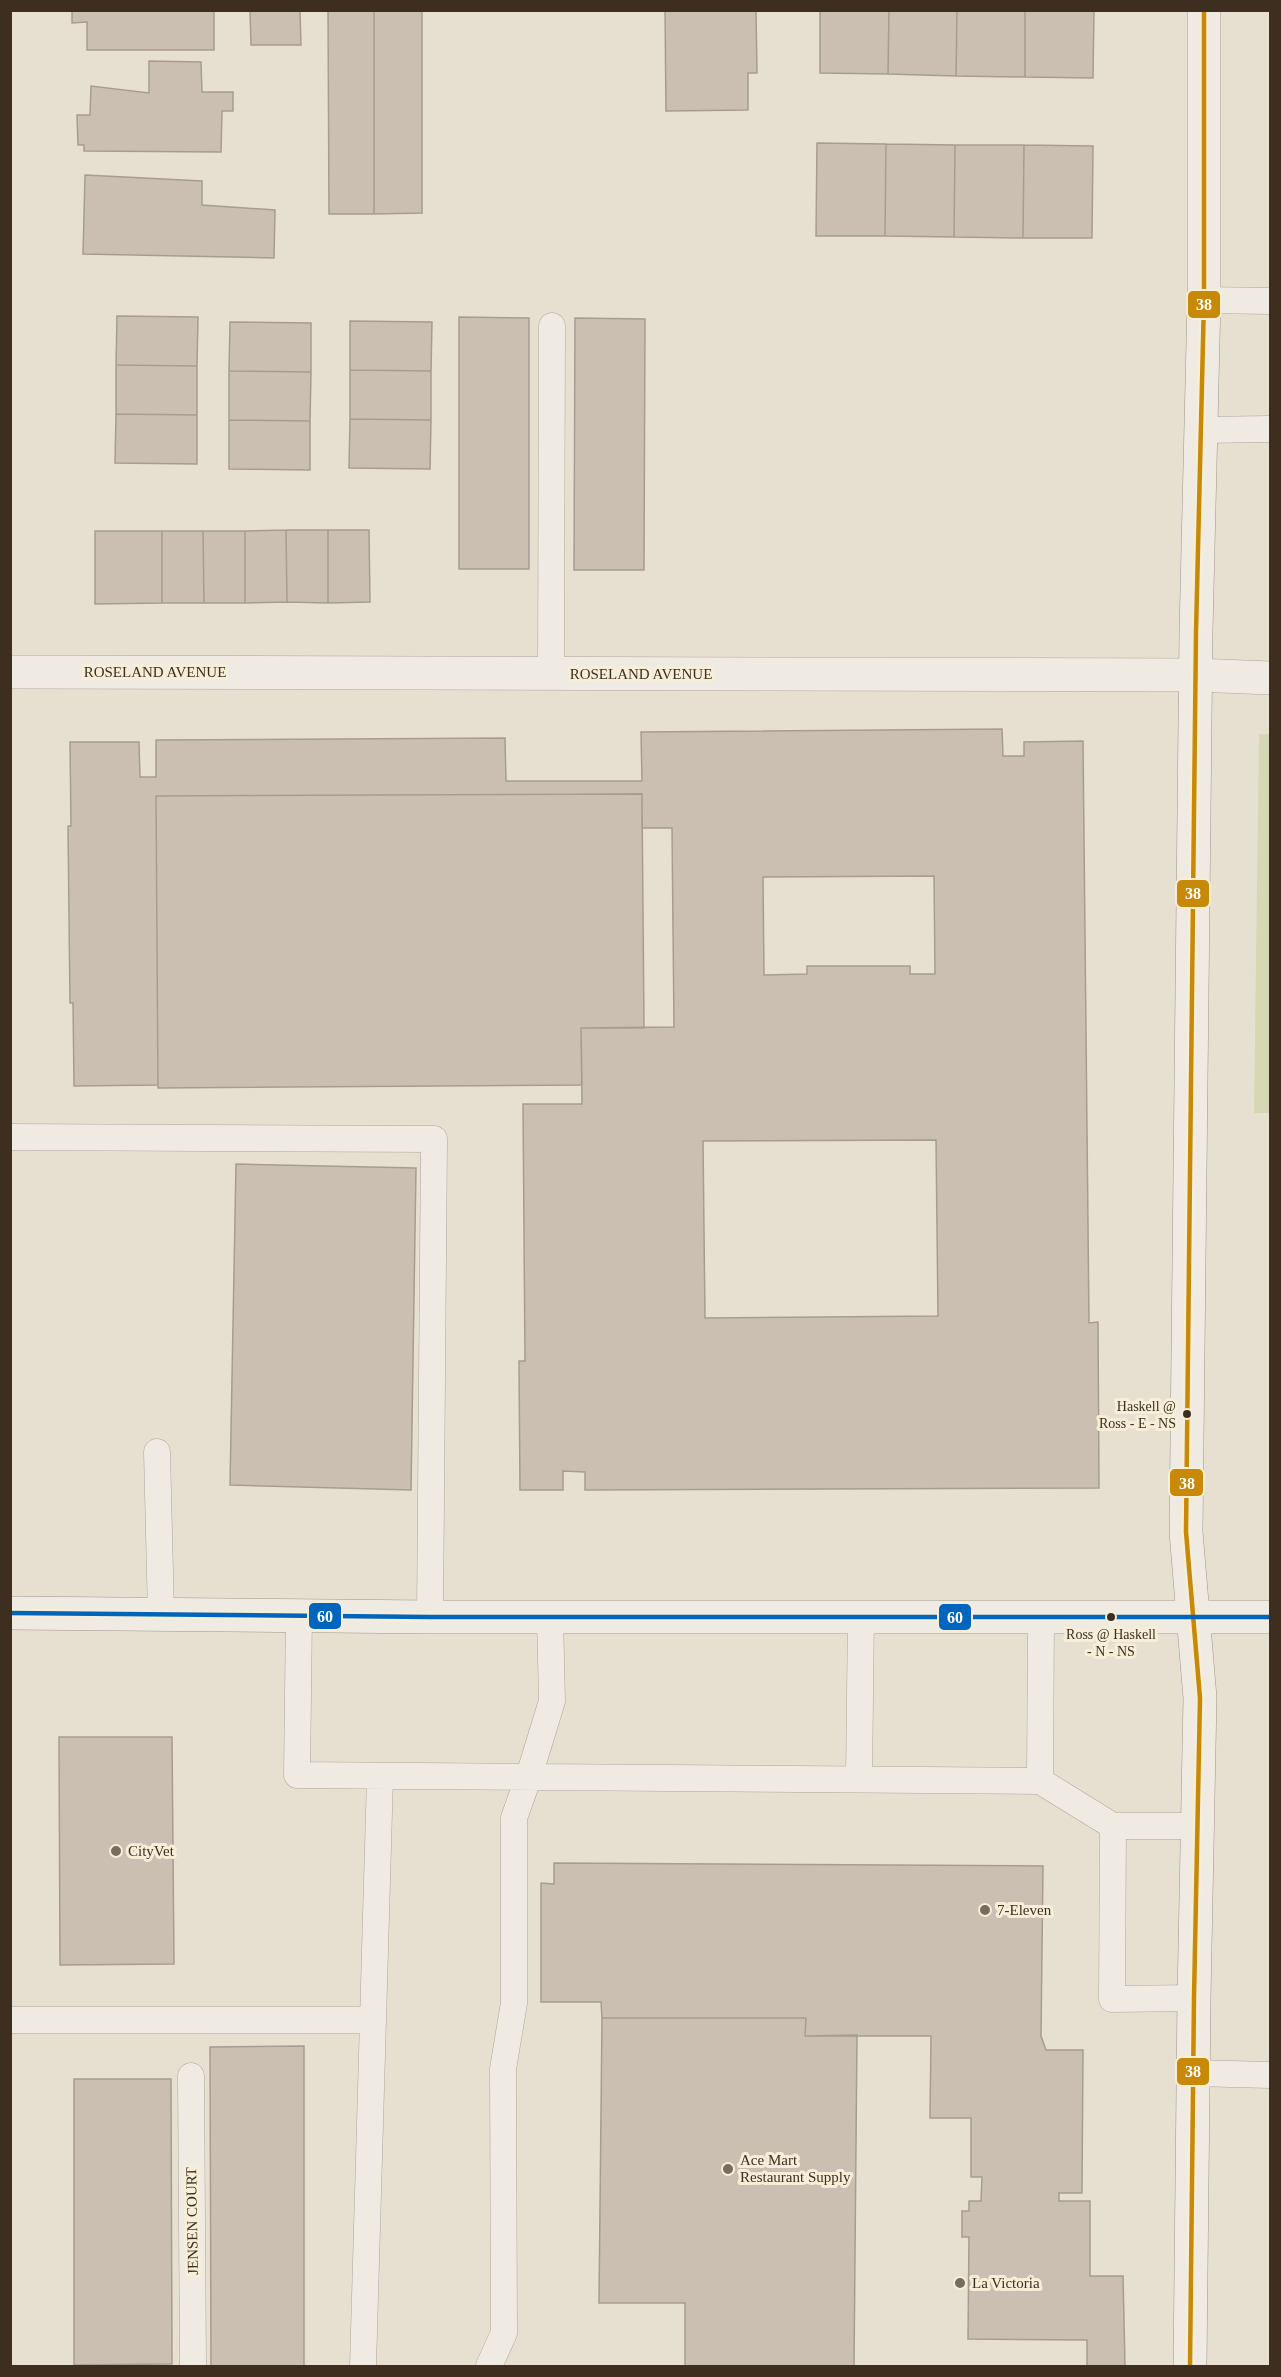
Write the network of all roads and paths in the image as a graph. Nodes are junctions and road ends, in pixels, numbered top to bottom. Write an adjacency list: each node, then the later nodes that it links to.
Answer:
1 (1204, 10): 2 (main road)
2 (1204, 300): 3 (lane); 6 (main road)
3 (1270, 301)
4 (552, 326): 8 (lane)
5 (1270, 429): 6 (lane)
6 (1200, 430): 9 (main road)
7 (10, 672): 8 (main road, ROSELAND AVENUE)
8 (551, 674): 9 (main road, ROSELAND AVENUE)
9 (1196, 675): 10 (main road, ROSELAND AVENUE); 20 (main road)
10 (1270, 678)
11 (10, 1137): 18 (lane)
12 (157, 1452): 14 (lane)
13 (10, 1613): 14 (main road)
14 (161, 1614): 15 (main road)
15 (299, 1615): 18 (main road); 23 (lane)
16 (861, 1615): 17 (main road); 19 (main road); 24 (lane)
17 (550, 1616): 18 (main road); 22 (lane)
18 (430, 1617)
19 (1041, 1617): 20 (main road); 25 (lane)
20 (1192, 1617): 21 (main road); 27 (main road)
21 (1270, 1617)
22 (529, 1776): 23 (lane); 24 (lane); 36 (lane)
23 (380, 1777): 30 (lane)
24 (859, 1779): 25 (lane)
25 (1040, 1781): 26 (lane)
26 (1113, 1826): 27 (lane); 28 (lane)
27 (1197, 1826): 28 (main road)
28 (1194, 1998): 31 (main road)
29 (10, 2020): 30 (lane)
30 (373, 2020): 35 (lane)
31 (1193, 2073): 32 (lane); 37 (main road)
32 (1270, 2075)
33 (191, 2076): 34 (lane, JENSEN COURT)
34 (194, 2367)
35 (363, 2367)
36 (489, 2367)
37 (1191, 2367)

